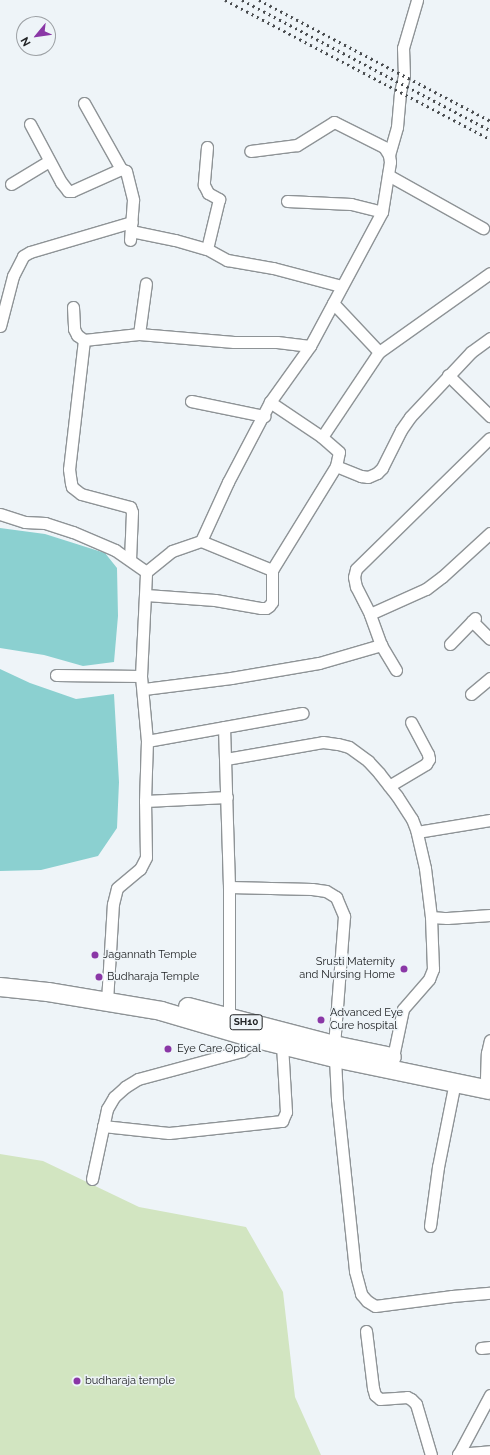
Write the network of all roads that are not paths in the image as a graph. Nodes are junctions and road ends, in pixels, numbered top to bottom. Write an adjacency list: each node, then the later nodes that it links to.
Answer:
1 (417, 0): 6 (street)
2 (84, 103): 8 (street)
3 (30, 124): 7 (street)
4 (207, 147): 15 (street)
5 (250, 151): 6 (street)
6 (389, 155): 9 (street)
7 (50, 161): 8 (street); 10 (street)
8 (121, 169): 14 (street)
9 (388, 175): 12 (street); 13 (street)
10 (11, 184)
11 (287, 201): 12 (street)
12 (382, 212): 18 (street)
13 (483, 228)
14 (131, 231): 15 (street); 21 (street)
15 (207, 249): 18 (street)
16 (490, 273): 26 (street)
17 (146, 284): 22 (street)
18 (341, 286): 19 (street)
19 (333, 303): 25 (street); 26 (street)
20 (73, 307): 24 (street)
21 (0, 326)
22 (139, 334): 24 (street); 25 (street)
23 (490, 338): 27 (street)
24 (84, 340): 39 (street)
25 (310, 346): 29 (street)
26 (379, 352): 33 (street)
27 (448, 375): 30 (street); 35 (street)
28 (191, 401): 31 (street)
29 (270, 402): 31 (street); 33 (street)
30 (485, 402): 32 (street)
31 (264, 416): 38 (street)
32 (490, 416)
33 (322, 437): 35 (street)
34 (490, 438): 43 (street)
35 (336, 466): 40 (street)
36 (0, 514): 39 (street)
37 (490, 533): 43 (street)
38 (201, 541): 40 (street); 41 (street)
39 (130, 559): 41 (street)
40 (272, 570): 42 (street)
41 (146, 572): 42 (street)
42 (146, 595): 49 (street)
43 (370, 614): 46 (street)
44 (490, 639): 45 (street)
45 (450, 644)
46 (382, 646): 47 (street); 51 (street)
47 (396, 670)
48 (56, 675): 49 (street)
49 (141, 676): 51 (street)
50 (490, 678): 52 (street)
51 (144, 690): 56 (street)
52 (471, 694)
53 (302, 713): 55 (street)
54 (411, 722): 58 (street)
55 (224, 727): 56 (street); 57 (street)
56 (147, 742): 60 (street)
57 (226, 759): 58 (street); 59 (street)
58 (389, 786): 62 (street)
59 (227, 797): 60 (street); 63 (street)
60 (145, 801): 68 (street)
61 (490, 820): 62 (street)
62 (417, 832): 65 (street)
63 (229, 887): 69 (street); 73 (street)
64 (490, 915): 65 (street)
65 (431, 917): 74 (street)
66 (0, 977): 68 (main road, SH10)
67 (0, 987): 68 (main road, SH10)
68 (107, 996): 69 (main road, SH10); 70 (main road, SH10)
69 (229, 1017): 73 (main road, SH10)
70 (253, 1038): 72 (main road, SH10); 77 (street)
71 (490, 1040): 76 (street)
72 (282, 1045): 73 (main road, SH10); 77 (street)
73 (334, 1052): 74 (main road, SH10); 75 (main road, SH10); 80 (street)
74 (393, 1057): 76 (main road, SH10)
75 (455, 1082): 76 (main road, SH10); 79 (street)
76 (489, 1082)
77 (103, 1126): 78 (street)
78 (92, 1179)
79 (430, 1226)
80 (490, 1293)
81 (366, 1331): 84 (street)
82 (490, 1395): 85 (street)
83 (490, 1451): 85 (street)
84 (432, 1455)
85 (458, 1455)

